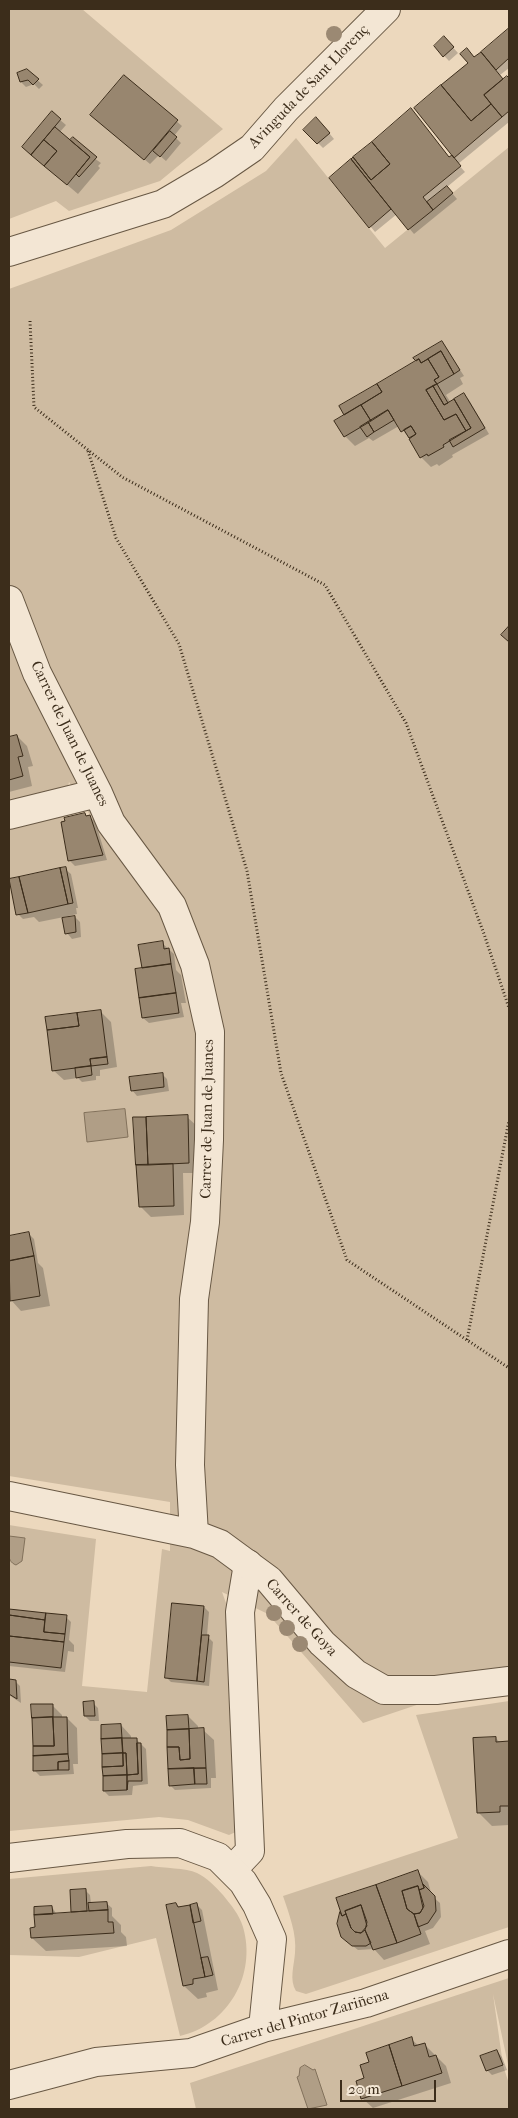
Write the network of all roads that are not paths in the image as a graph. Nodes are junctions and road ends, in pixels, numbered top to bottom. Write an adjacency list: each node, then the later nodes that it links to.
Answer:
1 (386, 9): 2 (street, Avinguda de Sant Llorenç)
2 (9, 252)
3 (9, 600): 4 (street, Carrer de Juan de Juanes)
4 (98, 793): 5 (street); 7 (street, Carrer de Juan de Juanes)
5 (9, 815)
6 (9, 1496): 7 (street, Carrer de Goya)
7 (194, 1534): 8 (street, Carrer de Goya)
8 (248, 1564): 9 (street, Carrer de Goya); 11 (street)
9 (509, 1681)
10 (9, 1858): 11 (street)
11 (232, 1870): 13 (street)
12 (509, 1954): 13 (street, Carrer del Pintor Zariñena)
13 (263, 2028): 14 (street, Carrer del Pintor Zariñena)
14 (9, 2085)

